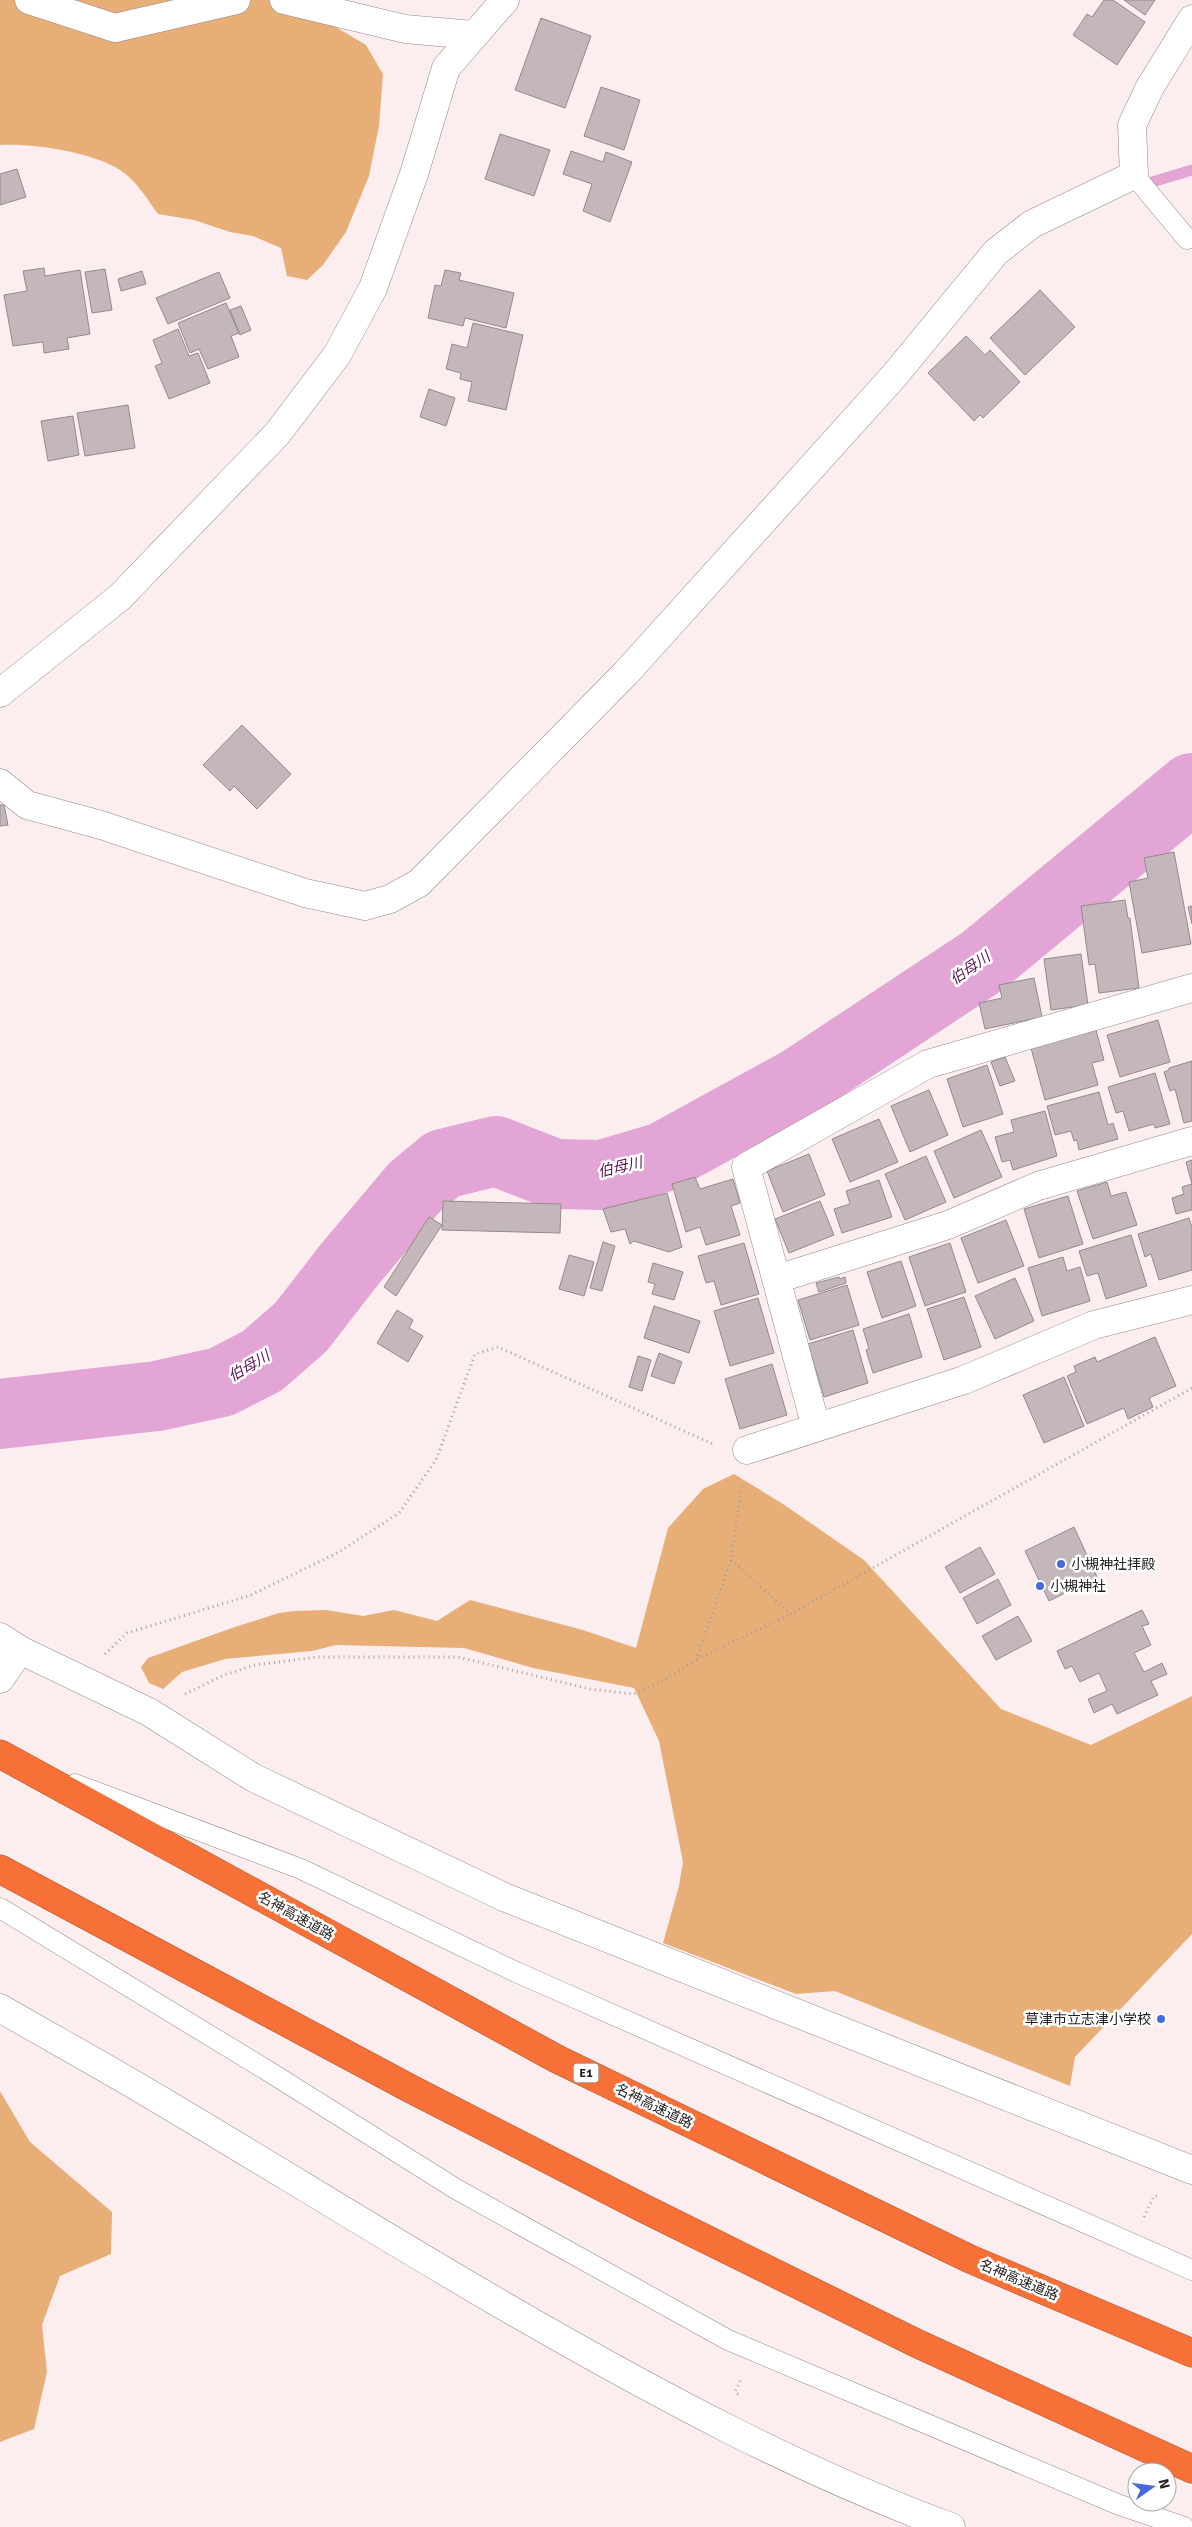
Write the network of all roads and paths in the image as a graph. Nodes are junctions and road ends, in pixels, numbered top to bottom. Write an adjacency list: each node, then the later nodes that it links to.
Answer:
1 (29, 0): 2 (street)
2 (236, 0)
3 (284, 0): 6 (street)
4 (505, 0): 6 (street)
5 (1192, 19): 7 (street)
6 (473, 35): 9 (street)
7 (1134, 175): 8 (lane); 10 (street)
8 (1186, 239)
9 (0, 693)
10 (0, 783)
11 (1192, 988): 13 (street)
12 (1192, 1142): 13 (street)
13 (777, 1279): 16 (street)
14 (1192, 1300): 16 (street)
15 (1192, 1388): 19 (path)
16 (816, 1427): 17 (street)
17 (747, 1450): 18 (path); 22 (path)
18 (731, 1560): 19 (path); 21 (path)
19 (791, 1614): 21 (path)
20 (10, 1643): 22 (street); 23 (street)
21 (696, 1660): 24 (path)
22 (78, 1677): 24 (street)
23 (0, 1679)
24 (149, 1712): 29 (street)
25 (4, 1756): 32 (lane); 33 (highway, 名神高速道路 / E1)
26 (0, 1870): 36 (highway)
27 (0, 1908): 38 (lane)
28 (0, 2008): 37 (street)
29 (1192, 2170)
30 (1154, 2196): 31 (path)
31 (1140, 2225)
32 (1192, 2270)
33 (1192, 2353)
34 (743, 2374): 35 (path)
35 (735, 2392)
36 (1192, 2469)
37 (951, 2527)
38 (1184, 2527)

